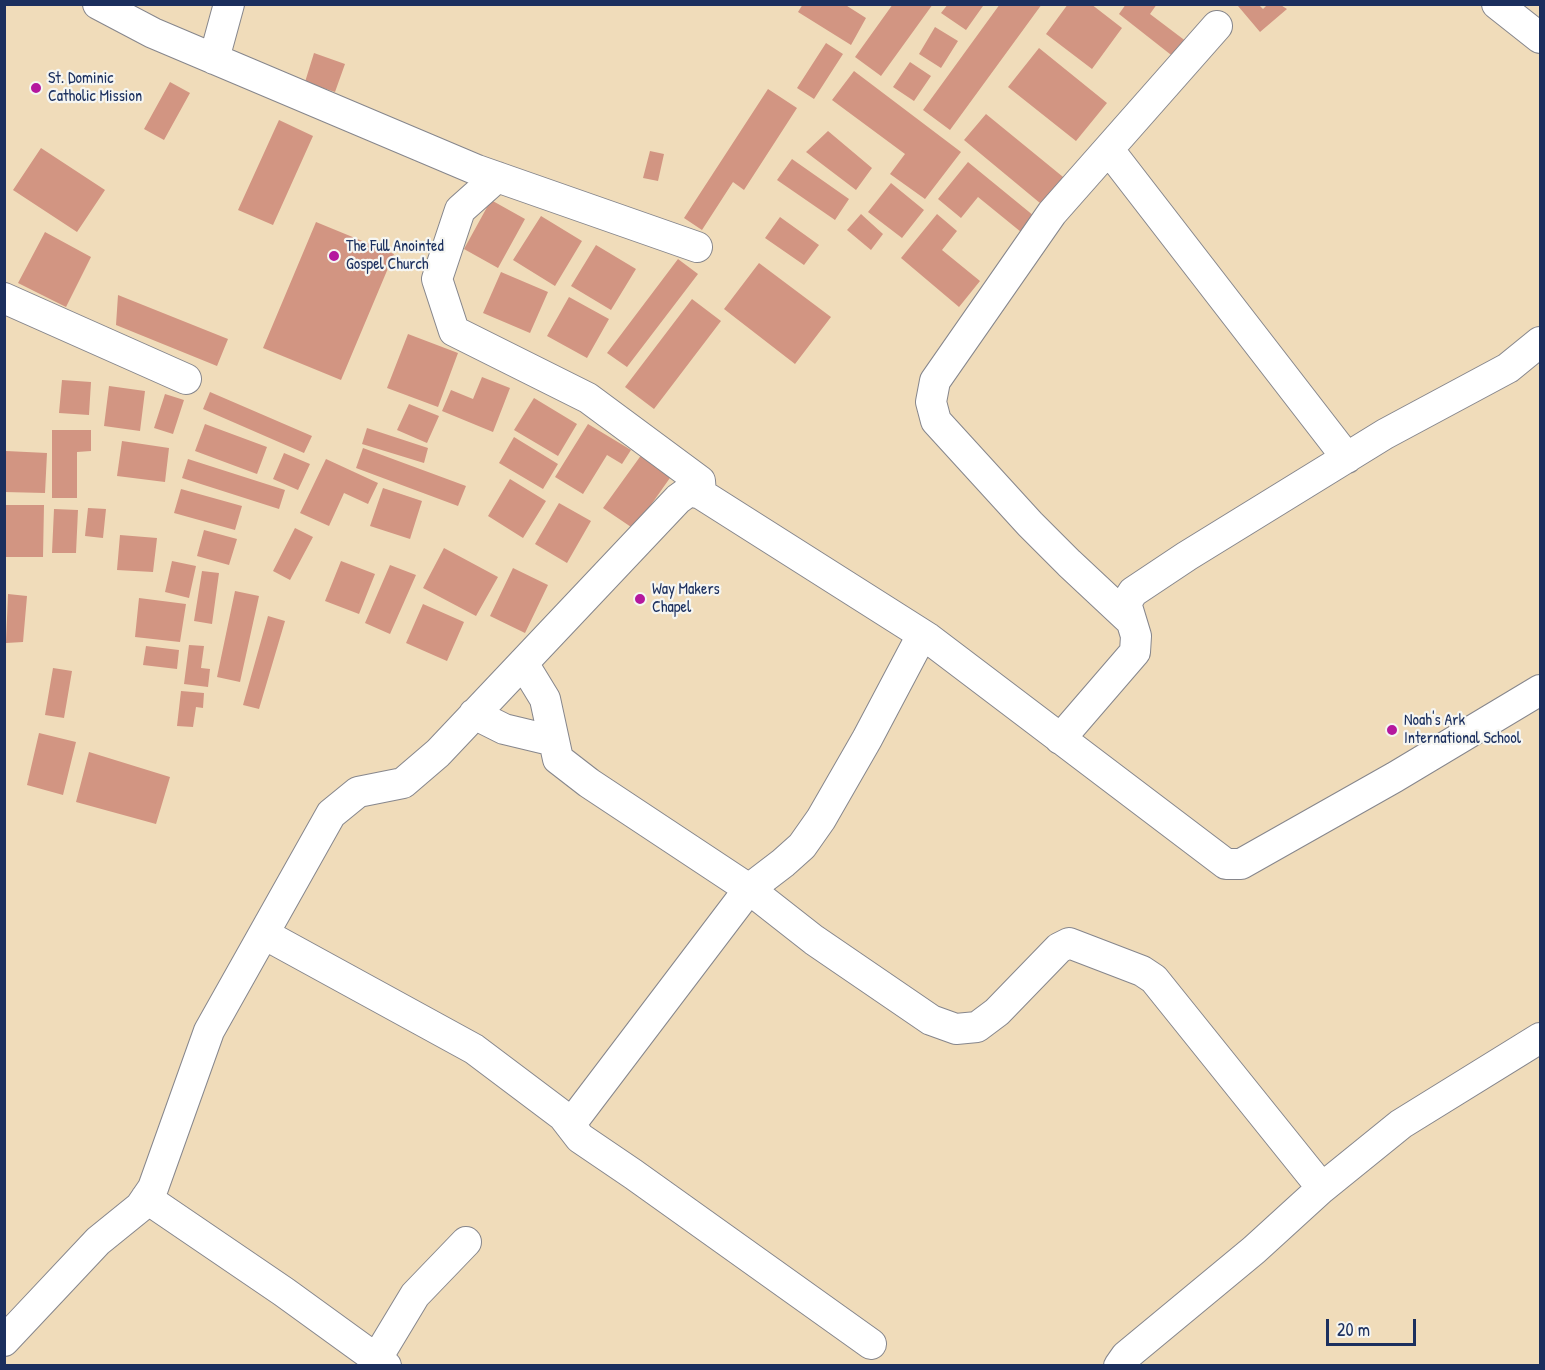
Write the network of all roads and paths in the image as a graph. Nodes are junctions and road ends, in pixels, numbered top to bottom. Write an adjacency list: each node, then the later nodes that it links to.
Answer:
1 (98, 4): 6 (street)
2 (229, 4): 6 (street)
3 (1497, 4): 5 (street)
4 (1217, 26): 7 (street)
5 (1540, 38)
6 (214, 59): 8 (street)
7 (1109, 150): 13 (street); 15 (street)
8 (497, 177): 9 (street); 14 (street)
9 (697, 247)
10 (4, 298): 12 (street)
11 (1540, 342): 13 (street)
12 (186, 380)
13 (1347, 458): 15 (street)
14 (700, 494): 16 (street); 17 (street)
15 (1131, 621): 20 (street)
16 (922, 635): 20 (street); 22 (street)
17 (523, 663): 19 (street); 21 (street)
18 (1540, 690): 20 (street)
19 (474, 714): 21 (street); 23 (street)
20 (1060, 739)
21 (554, 741): 22 (street)
22 (749, 889): 25 (street); 26 (street)
23 (264, 934): 25 (street); 27 (street)
24 (1540, 1038): 26 (street)
25 (570, 1125): 30 (street)
26 (1322, 1188): 32 (street)
27 (146, 1198): 29 (street); 31 (street)
28 (466, 1242): 31 (street)
29 (4, 1341)
30 (871, 1344)
31 (381, 1362)
32 (1119, 1365)

